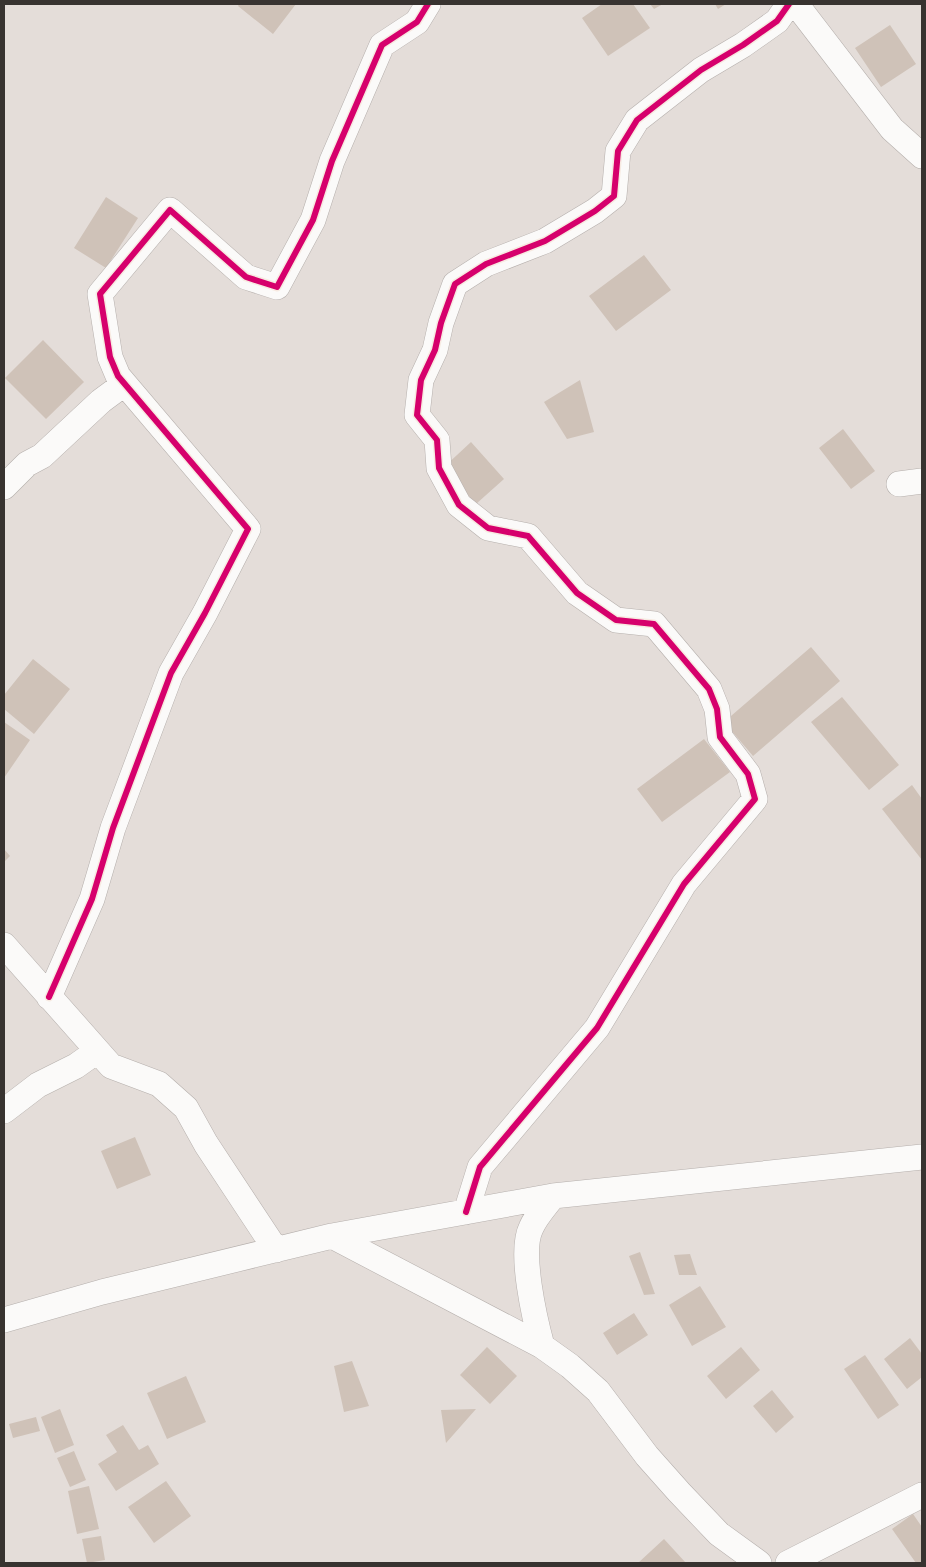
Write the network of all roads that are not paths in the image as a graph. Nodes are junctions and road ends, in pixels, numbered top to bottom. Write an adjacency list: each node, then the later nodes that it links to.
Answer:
1 (428, 4): 5 (street)
2 (788, 4): 13 (street)
3 (796, 4): 4 (street)
4 (922, 156)
5 (124, 384): 6 (street); 8 (street)
6 (4, 486)
7 (4, 945): 8 (street)
8 (50, 997): 9 (street)
9 (97, 1051): 10 (street); 15 (street)
10 (4, 1111)
11 (922, 1156): 12 (street)
12 (553, 1196): 13 (street); 17 (street)
13 (466, 1212): 14 (street)
14 (332, 1236): 15 (street); 17 (street)
15 (276, 1250): 16 (street)
16 (4, 1320)
17 (542, 1346): 19 (street)
18 (922, 1495): 20 (street)
19 (748, 1561)
20 (788, 1563)

